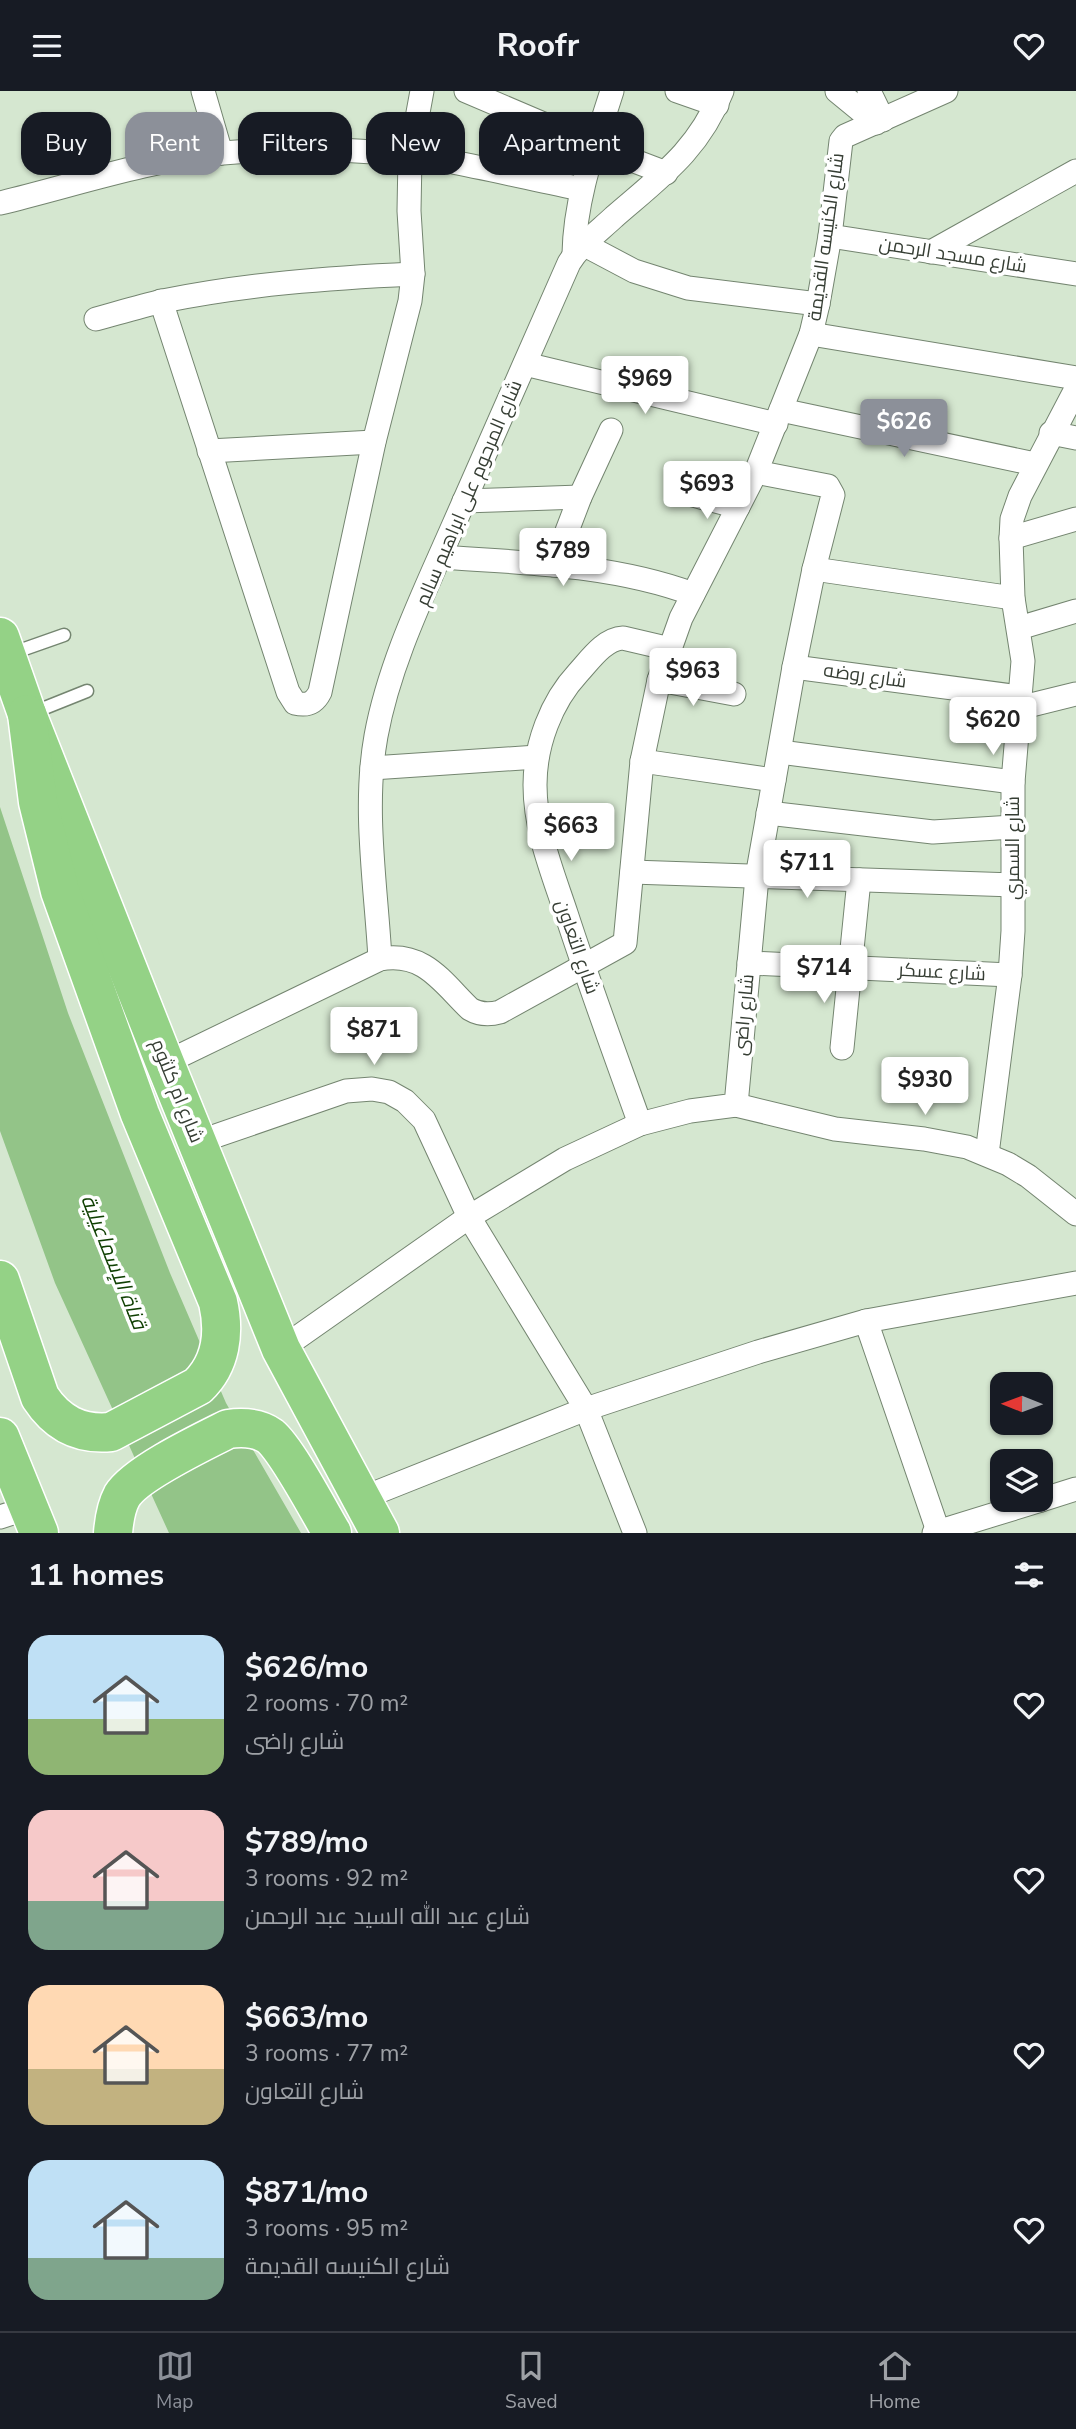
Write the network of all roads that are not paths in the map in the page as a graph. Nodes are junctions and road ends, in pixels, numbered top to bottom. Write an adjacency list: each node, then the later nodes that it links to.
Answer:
1 (203, 91): 10 (street)
2 (422, 91): 11 (street)
3 (467, 91): 12 (street)
4 (612, 91): 13 (street)
5 (837, 91): 14 (street)
6 (869, 91): 14 (street)
7 (946, 91): 14 (street, شارع الكنيسه القديمة)
8 (682, 92): 9 (street)
9 (719, 98): 21 (street, شارع المرحوم على ابراهيم سالم)
10 (209, 112)
11 (418, 112)
12 (516, 112)
13 (606, 112)
14 (880, 121): 26 (street, شارع الكنيسه القديمة)
15 (224, 153): 16 (street)
16 (366, 153)
17 (465, 165): 24 (street)
18 (644, 165): 21 (street)
19 (1076, 171): 28 (street)
20 (125, 173): 25 (street)
21 (666, 173): 27 (street, شارع المرحوم على ابراهيم سالم)
22 (410, 175): 29 (street)
23 (586, 175): 24 (street)
24 (581, 189): 27 (street)
25 (0, 204)
26 (830, 236): 28 (street, شارع مسجد الرحمن); 32 (street, شارع الكنيسه القديمة)
27 (579, 249): 32 (street); 35 (street, شارع المرحوم على ابراهيم سالم)
28 (931, 252): 30 (street, شارع مسجد الرحمن)
29 (413, 274): 31 (street); 42 (street)
30 (1076, 274)
31 (161, 301): 33 (street); 43 (street)
32 (818, 304): 34 (street, شارع الكنيسه القديمة)
33 (96, 319)
34 (811, 334): 36 (street); 38 (street, شارع الكنيسه القديمة)
35 (525, 364): 38 (street); 48 (street, شارع المرحوم على ابراهيم سالم)
36 (1076, 378)
37 (1076, 389): 40 (street, شارع السمري)
38 (778, 417): 44 (street); 45 (street, شارع الكنيسه القديمة)
39 (611, 430): 47 (street)
40 (1051, 433): 41 (street); 44 (street, شارع السمري)
41 (1076, 437)
42 (374, 442): 43 (street); 43 (street)
43 (209, 451)
44 (1035, 464): 51 (street, شارع السمري)
45 (756, 473): 49 (street, شارع الكنيسه القديمة); 54 (street, شارع راضى)
46 (689, 493): 49 (street)
47 (580, 497): 48 (street); 53 (street)
48 (464, 501): 52 (street, شارع المرحوم على ابراهيم سالم)
49 (738, 507): 55 (street, شارع الكنيسه القديمة)
50 (1076, 519): 51 (street)
51 (1011, 538): 56 (street, شارع السمري)
52 (440, 557): 53 (street); 72 (street, شارع المرحوم على ابراهيم سالم)
53 (554, 565): 55 (street)
54 (814, 569): 56 (street); 62 (street, شارع راضى)
55 (693, 594): 61 (street, شارع الكنيسه القديمة)
56 (1013, 598): 58 (street, شارع السمري)
57 (1076, 611): 58 (street)
58 (1019, 628): 67 (street, شارع السمري)
59 (64, 635): 60 (lane)
60 (3, 647): 68 (highway, شارع ام كلثوم)
61 (670, 649): 63 (street, شارع الكنيسه القديمة); 70 (street, شارع التعاون)
62 (794, 667): 67 (street, شارع روضه); 69 (street, شارع راضى)
63 (659, 680): 65 (street); 71 (street, شارع الكنيسه القديمة)
64 (87, 691): 68 (lane)
65 (734, 694)
66 (1076, 694): 67 (street)
67 (1019, 703): 74 (street, شارع السمري)
68 (27, 714): 87 (highway, شارع ام كلثوم); 94 (highway)
69 (780, 751): 73 (street, شارع راضى); 74 (street)
70 (537, 757): 72 (street); 83 (street, شارع التعاون)
71 (642, 761): 73 (street); 77 (street, شارع الكنيسه القديمة)
72 (372, 768): 81 (street, شارع المرحوم على ابراهيم سالم)
73 (774, 780): 75 (street, شارع راضى)
74 (1013, 782): 76 (street, شارع السمري)
75 (768, 813): 76 (street); 78 (street, شارع راضى)
76 (1013, 827): 80 (street, شارع السمري)
77 (632, 872): 78 (street); 83 (street, شارع الكنيسه القديمة)
78 (757, 877): 79 (street); 82 (street, شارع راضى)
79 (859, 880): 80 (street); 84 (street)
80 (1014, 885): 85 (street, شارع السمري)
81 (380, 959): 83 (street, شارع الكنيسه القديمة); 87 (street, شارع الكنيسه القديمة)
82 (749, 963): 84 (street, شارع عسكر); 88 (street, شارع راضى)
83 (583, 965): 89 (street, شارع التعاون)
84 (850, 968): 85 (street, شارع عسكر); 86 (street)
85 (1010, 975): 91 (street, شارع السمري)
86 (842, 1048)
87 (165, 1063): 90 (highway, شارع ام كلثوم)
88 (736, 1105): 89 (street); 91 (street)
89 (640, 1124): 93 (street)
90 (198, 1142): 93 (street); 97 (highway, شارع ام كلثوم)
91 (987, 1154): 92 (street)
92 (1076, 1213)
93 (470, 1217): 97 (street); 98 (street)
94 (0, 1280)
95 (1076, 1283): 96 (street)
96 (866, 1321): 98 (street); 105 (street)
97 (281, 1349): 102 (highway, شارع ام كلثوم)
98 (586, 1409): 102 (street); 109 (street)
99 (0, 1437): 104 (highway)
100 (1076, 1489): 101 (street)
101 (1053, 1496)
102 (360, 1499): 108 (highway, شارع ام كلثوم)
103 (1002, 1512): 105 (street)
104 (22, 1519)
105 (936, 1532)
106 (113, 1533): 107 (highway)
107 (332, 1533)
108 (380, 1533)
109 (635, 1533)

